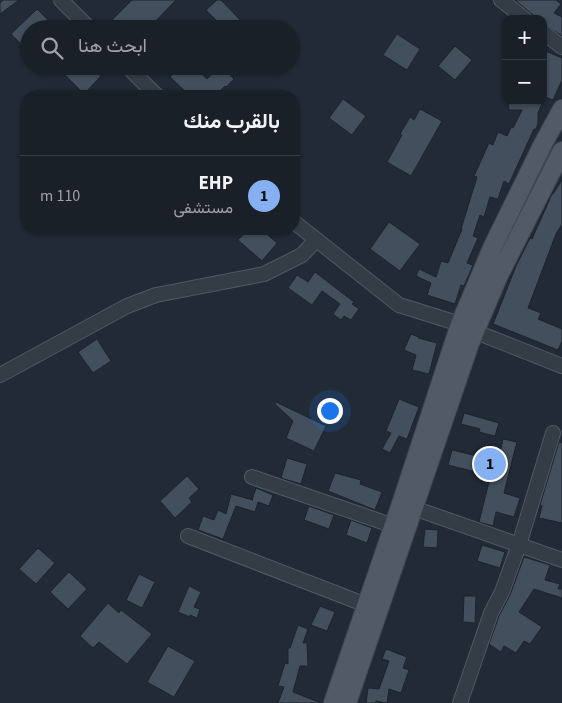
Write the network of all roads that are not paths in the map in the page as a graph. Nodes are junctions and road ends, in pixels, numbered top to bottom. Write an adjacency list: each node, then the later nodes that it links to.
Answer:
1 (61, 0): 4 (street)
2 (501, 0): 3 (street)
3 (520, 15)
4 (81, 20)
5 (547, 35): 6 (street)
6 (562, 47)
7 (136, 75): 8 (street)
8 (151, 90)
9 (562, 109): 13 (main road)
10 (562, 151): 14 (main road)
11 (300, 227): 12 (street)
12 (316, 240): 13 (street); 16 (street)
13 (460, 324): 14 (street); 19 (main road)
14 (476, 332): 15 (street); 19 (main road)
15 (562, 366)
16 (0, 375)
17 (554, 433): 22 (street)
18 (252, 477): 20 (street)
19 (407, 506): 20 (main road); 22 (street); 24 (main road)
20 (394, 526): 24 (main road)
21 (188, 536): 24 (street)
22 (519, 545): 23 (street); 27 (street)
23 (562, 560)
24 (373, 607): 25 (main road); 26 (main road)
25 (333, 703)
26 (347, 703)
27 (460, 703)

